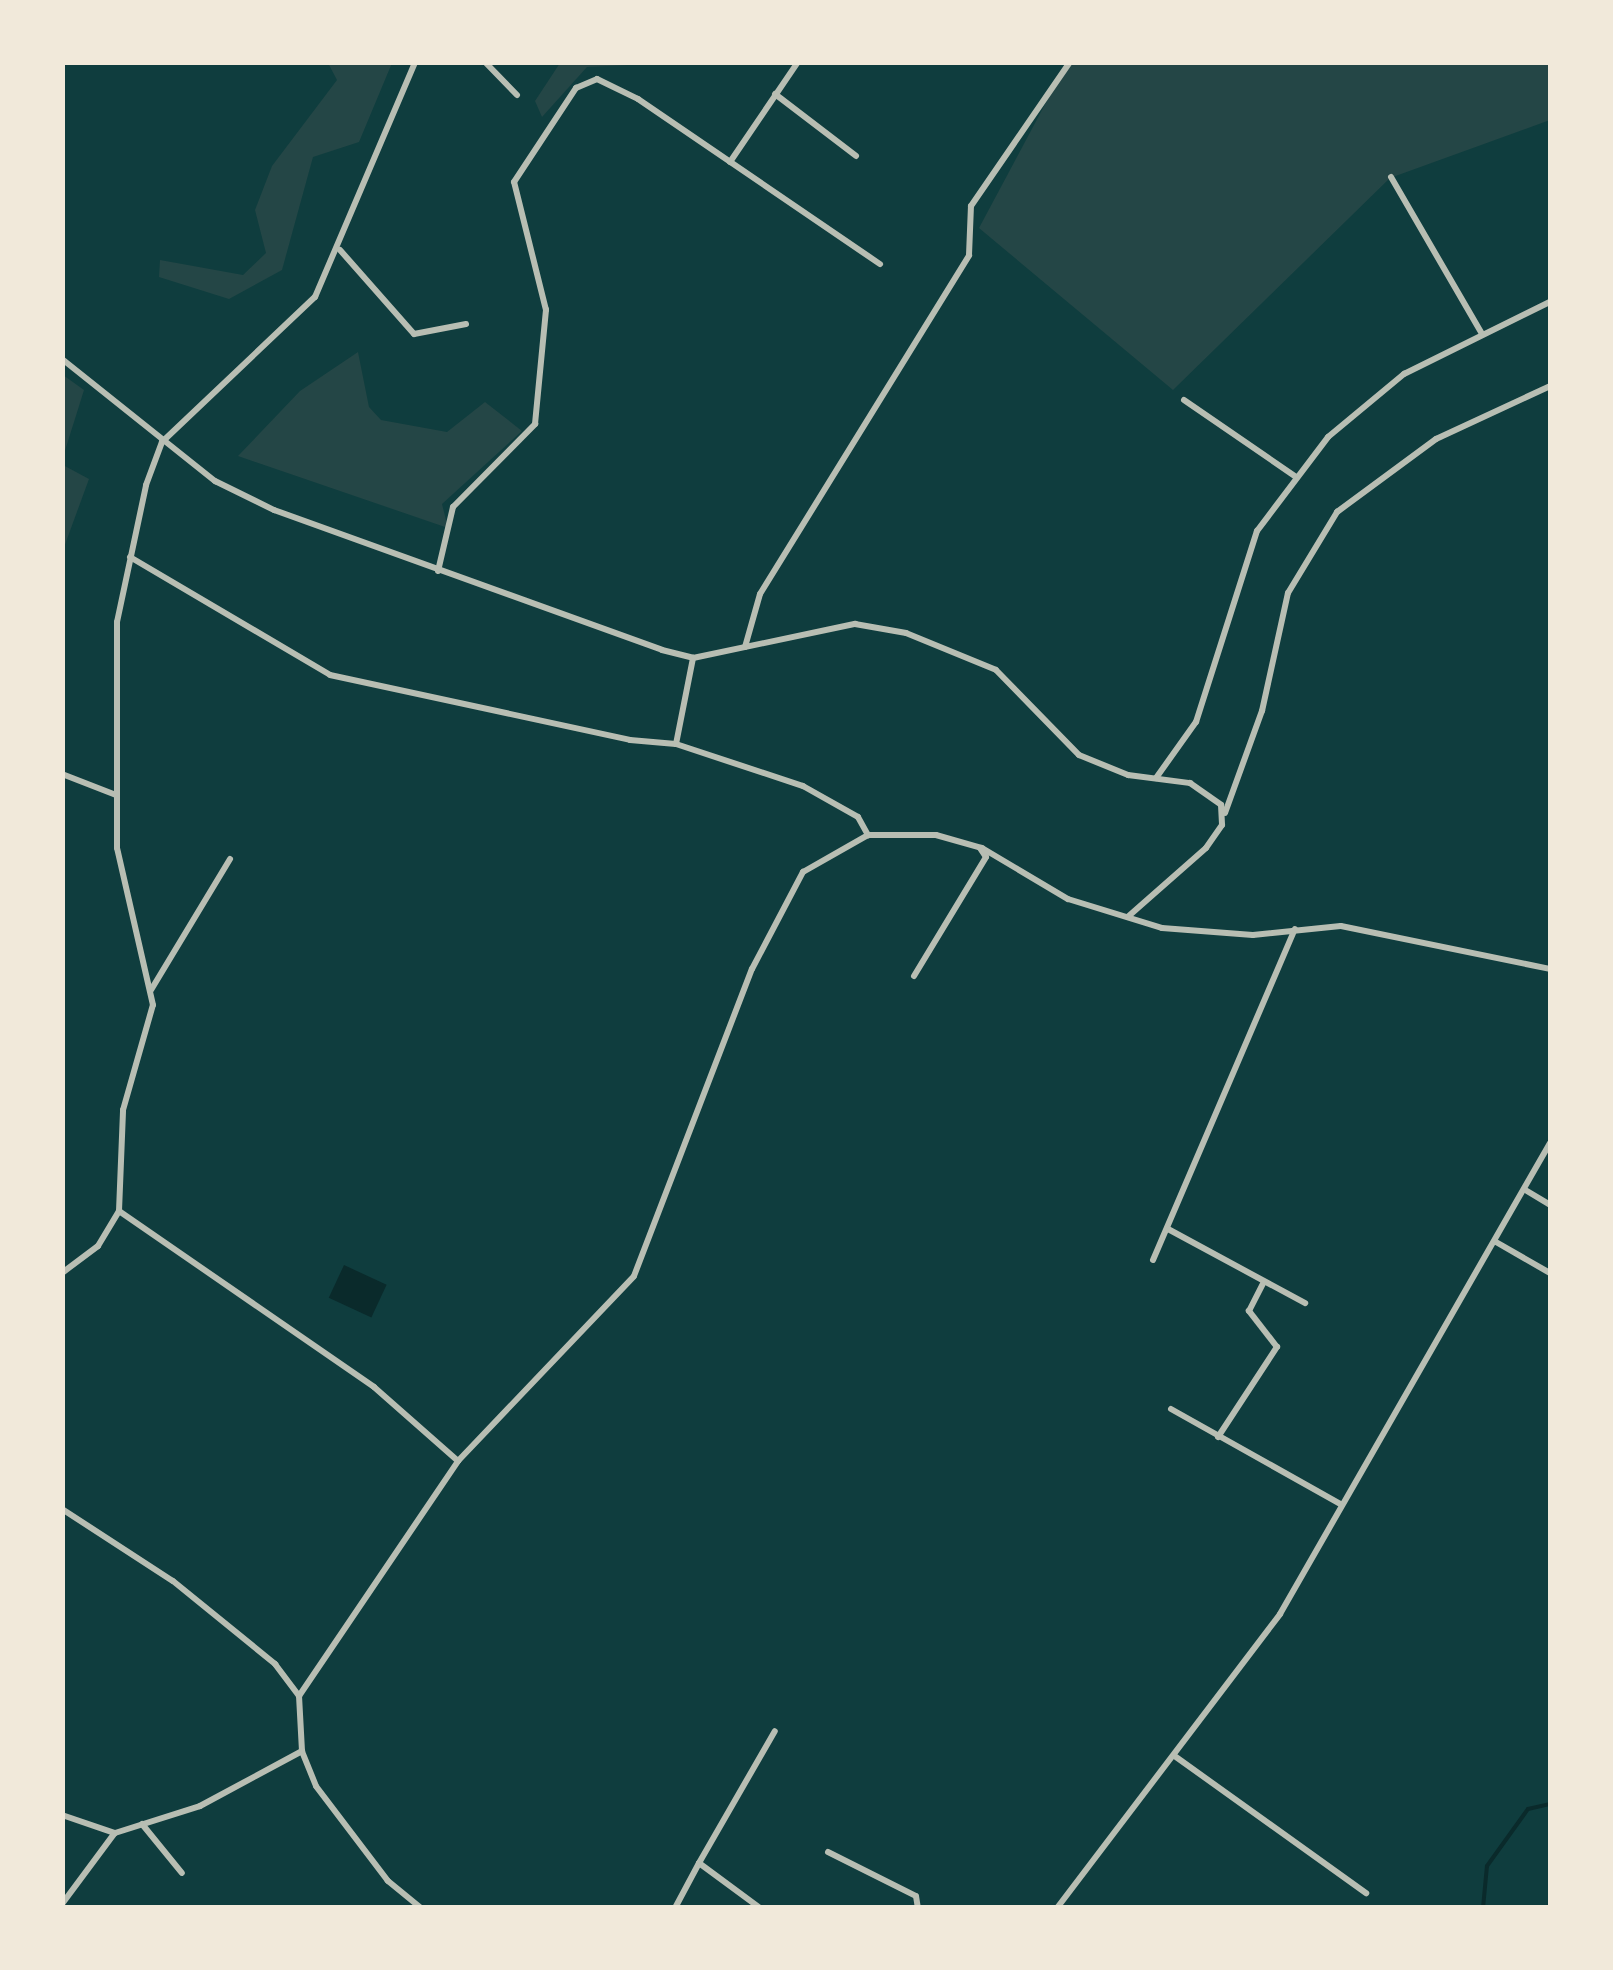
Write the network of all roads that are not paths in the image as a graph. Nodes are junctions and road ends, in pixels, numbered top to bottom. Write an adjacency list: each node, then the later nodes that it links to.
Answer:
1 (415, 62): 10 (street)
2 (486, 62): 6 (street)
3 (798, 62): 5 (street)
4 (1070, 62): 22 (street)
5 (775, 94): 7 (street); 8 (street)
6 (517, 95)
7 (856, 156)
8 (730, 162): 11 (street); 21 (street)
9 (1391, 177): 14 (street)
10 (340, 250): 13 (street); 18 (street)
11 (880, 264)
12 (1550, 302): 14 (street)
13 (466, 324)
14 (1482, 334): 19 (street)
15 (62, 359): 18 (street)
16 (1550, 386): 28 (street)
17 (1184, 400): 19 (street)
18 (162, 442): 20 (street); 21 (street)
19 (1296, 477): 26 (street)
20 (130, 557): 24 (street); 27 (street)
21 (438, 571): 23 (street)
22 (745, 648): 23 (street); 26 (street)
23 (692, 658): 24 (street)
24 (676, 744): 29 (street)
25 (62, 774): 27 (street)
26 (1155, 778): 28 (street)
27 (116, 795): 36 (street)
28 (1224, 814): 32 (street)
29 (868, 835): 30 (street); 50 (street)
30 (980, 847): 32 (street); 35 (street)
31 (230, 860): 36 (street)
32 (1130, 916): 33 (street)
33 (1295, 929): 34 (street); 41 (street)
34 (1550, 970)
35 (914, 976)
36 (151, 990): 40 (street)
37 (1550, 1143): 38 (street)
38 (1526, 1191): 39 (street); 42 (street)
39 (1550, 1205)
40 (119, 1212): 44 (street); 50 (street)
41 (1168, 1229): 43 (street); 46 (street)
42 (1496, 1242): 45 (street); 51 (street)
43 (1154, 1260)
44 (62, 1273)
45 (1550, 1273)
46 (1264, 1282): 47 (street); 49 (street)
47 (1305, 1303)
48 (1170, 1410): 49 (street)
49 (1218, 1436): 51 (street)
50 (458, 1461): 53 (street)
51 (1342, 1505): 56 (street)
52 (62, 1509): 53 (street)
53 (299, 1696): 55 (street)
54 (775, 1731): 61 (street)
55 (302, 1751): 58 (street); 65 (street)
56 (1176, 1757): 63 (street); 69 (street)
57 (62, 1814): 59 (street)
58 (142, 1824): 59 (street); 62 (street)
59 (115, 1832): 64 (street)
60 (828, 1852): 68 (street)
61 (699, 1863): 66 (street); 67 (street)
62 (182, 1873)
63 (1366, 1893)
64 (62, 1904)
65 (421, 1908)
66 (675, 1908)
67 (760, 1908)
68 (918, 1908)
69 (1057, 1908)

